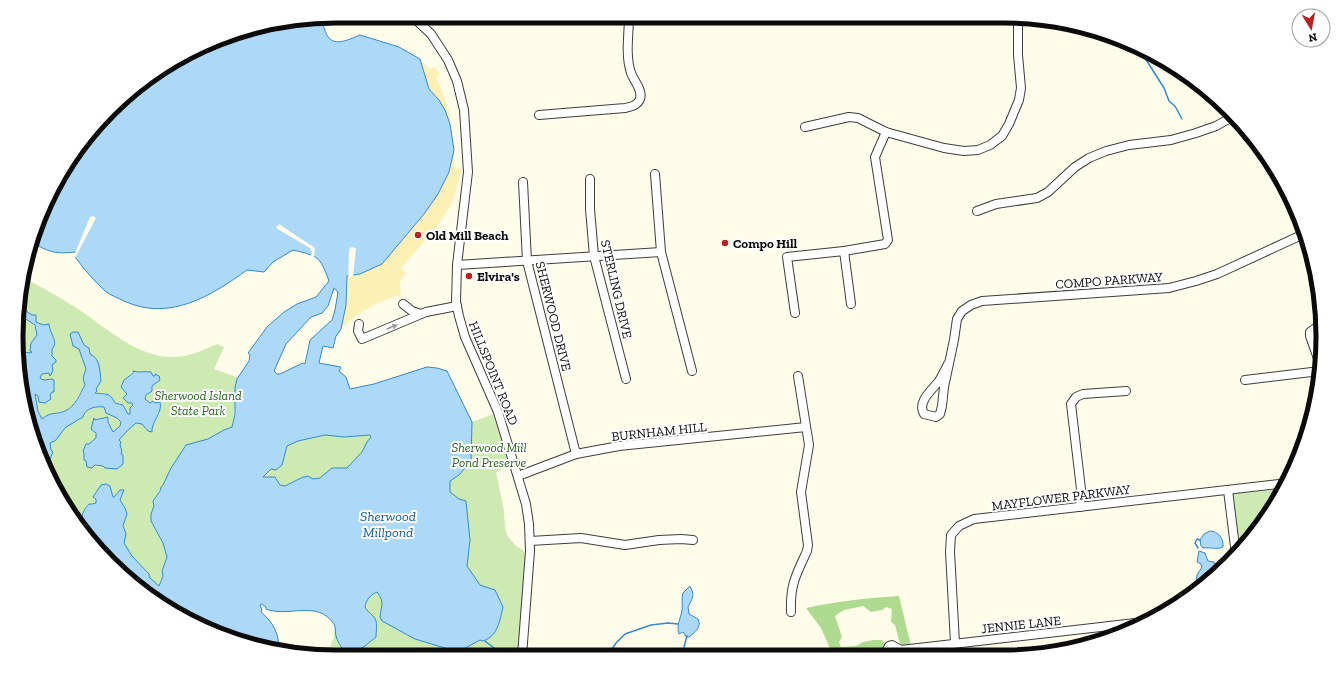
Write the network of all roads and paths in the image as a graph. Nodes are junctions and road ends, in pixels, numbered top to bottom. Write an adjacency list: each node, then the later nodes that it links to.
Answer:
1 (419, 23): 17 (street, HILLSPOINT ROAD)
2 (629, 23): 4 (street)
3 (1018, 24): 7 (street)
4 (539, 115)
5 (1228, 119): 11 (street)
6 (805, 126): 7 (street)
7 (886, 132): 13 (street)
8 (655, 174): 14 (street)
9 (590, 179): 15 (street, STERLING DRIVE)
10 (523, 182): 16 (street, SHERWOOD DRIVE)
11 (977, 211)
12 (1299, 235): 26 (street, COMPO PARKWAY)
13 (844, 251): 19 (street); 21 (street)
14 (661, 252): 15 (street); 27 (street)
15 (594, 256): 16 (street); 30 (street, STERLING DRIVE)
16 (527, 261): 17 (street); 34 (street, SHERWOOD DRIVE)
17 (457, 265): 20 (street, HILLSPOINT ROAD)
18 (403, 304): 22 (street)
19 (852, 304)
20 (457, 306): 22 (street); 35 (street, HILLSPOINT ROAD)
21 (794, 313)
22 (421, 314): 23 (street, one-way to 22)
23 (359, 324)
24 (1316, 328): 25 (street)
25 (1315, 351)
26 (948, 364): 26 (street, COMPO PARKWAY)
27 (692, 371)
28 (1314, 372): 31 (street)
29 (798, 376): 33 (street)
30 (626, 379)
31 (1245, 380)
32 (1126, 391): 37 (street)
33 (806, 427): 34 (street, BURNHAM HILL); 44 (street)
34 (576, 454): 35 (street, BURNHAM HILL)
35 (518, 476): 42 (street, HILLSPOINT ROAD)
36 (1280, 483): 38 (street, MAYFLOWER PARKWAY)
37 (1081, 490): 39 (street); 40 (street)
38 (1228, 490): 39 (street, MAYFLOWER PARKWAY); 43 (street)
39 (1093, 505): 40 (street, MAYFLOWER PARKWAY)
40 (1080, 507): 46 (street, MAYFLOWER PARKWAY)
41 (693, 540): 42 (street)
42 (530, 541): 47 (street, HILLSPOINT ROAD)
43 (1235, 546)
44 (791, 612)
45 (1127, 624): 46 (street, JENNIE LANE)
46 (955, 643): 50 (street, JENNIE LANE)
47 (522, 650)
48 (887, 650): 49 (street, JENNIE LANE)
49 (897, 650)
50 (911, 650)

